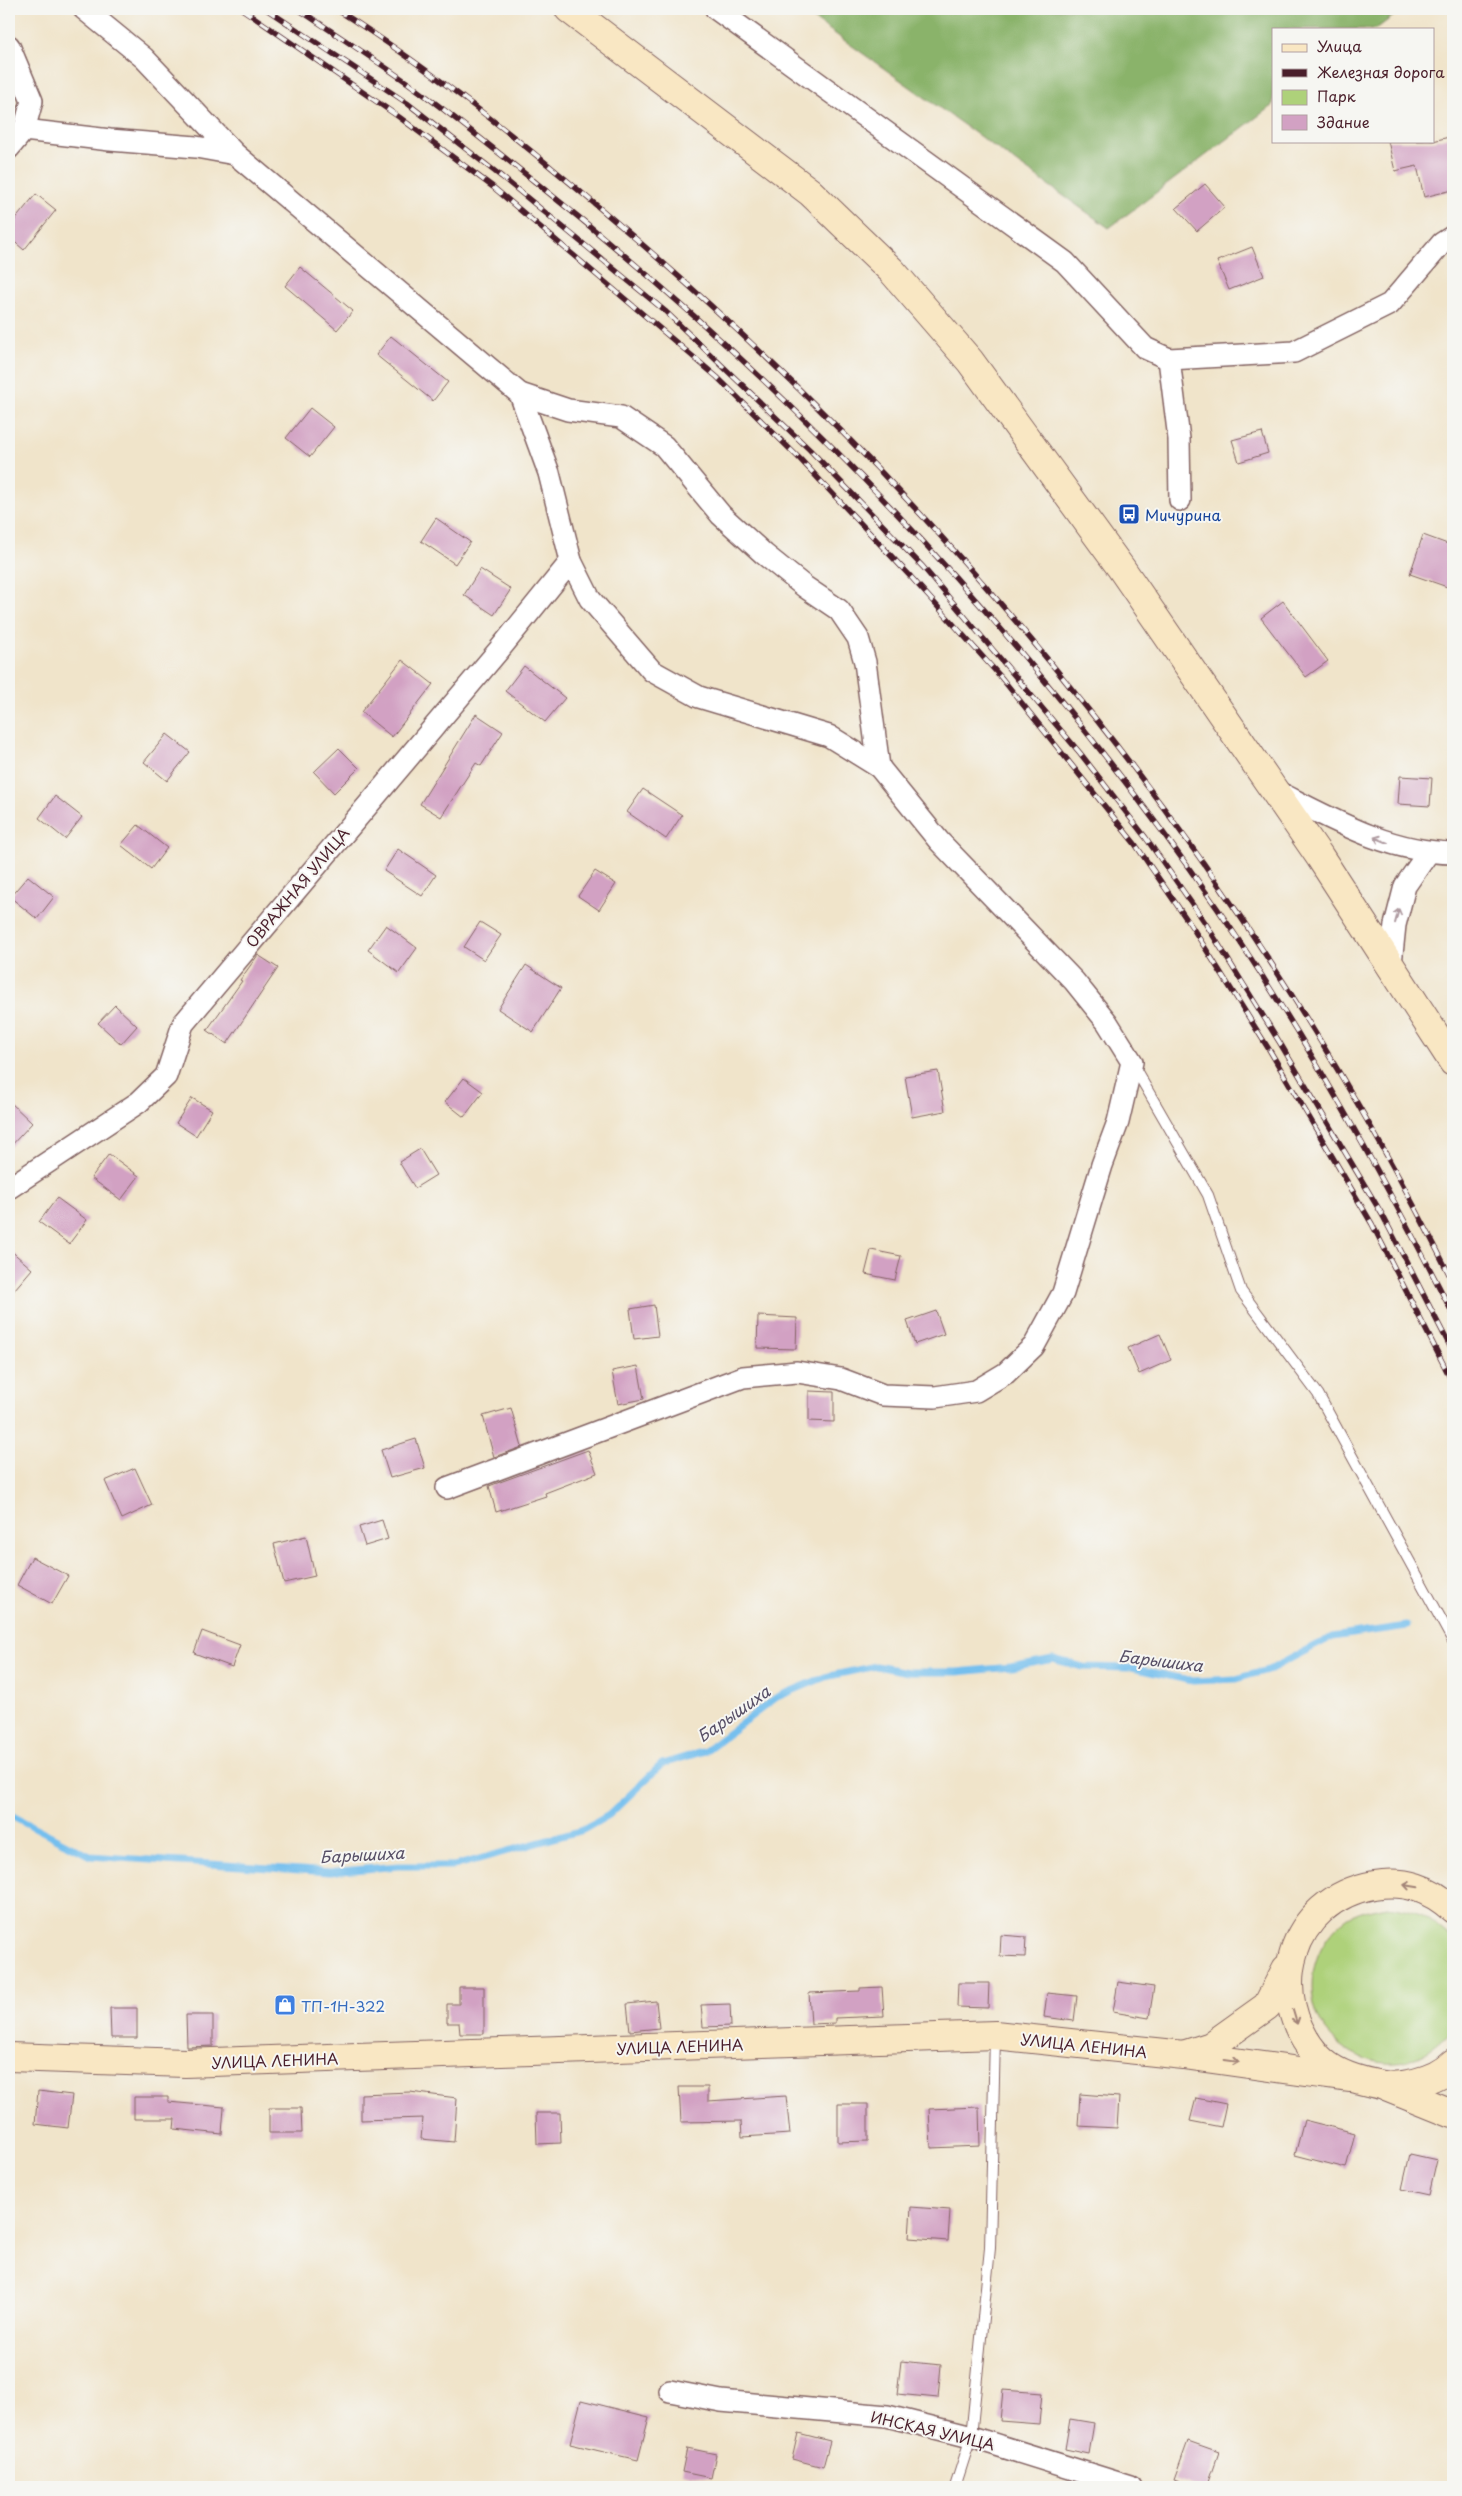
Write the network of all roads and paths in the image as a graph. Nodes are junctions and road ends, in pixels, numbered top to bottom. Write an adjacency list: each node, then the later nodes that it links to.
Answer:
1 (84, 9): 7 (street)
2 (569, 9): 14 (main road)
3 (716, 9): 9 (street)
4 (9, 46): 5 (street)
5 (24, 130): 6 (street); 7 (street)
6 (9, 148)
7 (235, 154): 10 (street)
8 (1453, 236): 9 (street)
9 (1169, 359): 11 (street)
10 (520, 394): 12 (street); 13 (street)
11 (1180, 500)
12 (571, 561): 13 (street); 20 (street, ОВРАЖНАЯ УЛИЦА)
13 (879, 767): 18 (street)
14 (1273, 789): 15 (street, one-way to 14); 17 (main road)
15 (1428, 853): 16 (street); 17 (street, one-way to 15)
16 (1453, 853)
17 (1391, 964): 19 (main road)
18 (1132, 1062): 21 (street); 22 (lane)
19 (1453, 1062)
20 (9, 1188)
21 (447, 1488)
22 (1453, 1641)
23 (1448, 1900): 24 (main road, one-way to 24)
24 (1290, 1961): 26 (main road); 29 (main road, one-way to 29)
25 (995, 2035): 26 (main road, УЛИЦА ЛЕНИНА); 27 (main road, УЛИЦА ЛЕНИНА); 33 (lane)
26 (1184, 2054): 29 (main road, УЛИЦА ЛЕНИНА, one-way to 29)
27 (9, 2057)
28 (1453, 2063): 30 (main road)
29 (1349, 2078): 30 (main road)
30 (1382, 2086): 31 (main road)
31 (1453, 2114)
32 (670, 2392): 33 (street, ИНСКАЯ УЛИЦА)
33 (971, 2436): 34 (lane); 35 (street, ИНСКАЯ УЛИЦА)
34 (955, 2487)
35 (1131, 2487)

